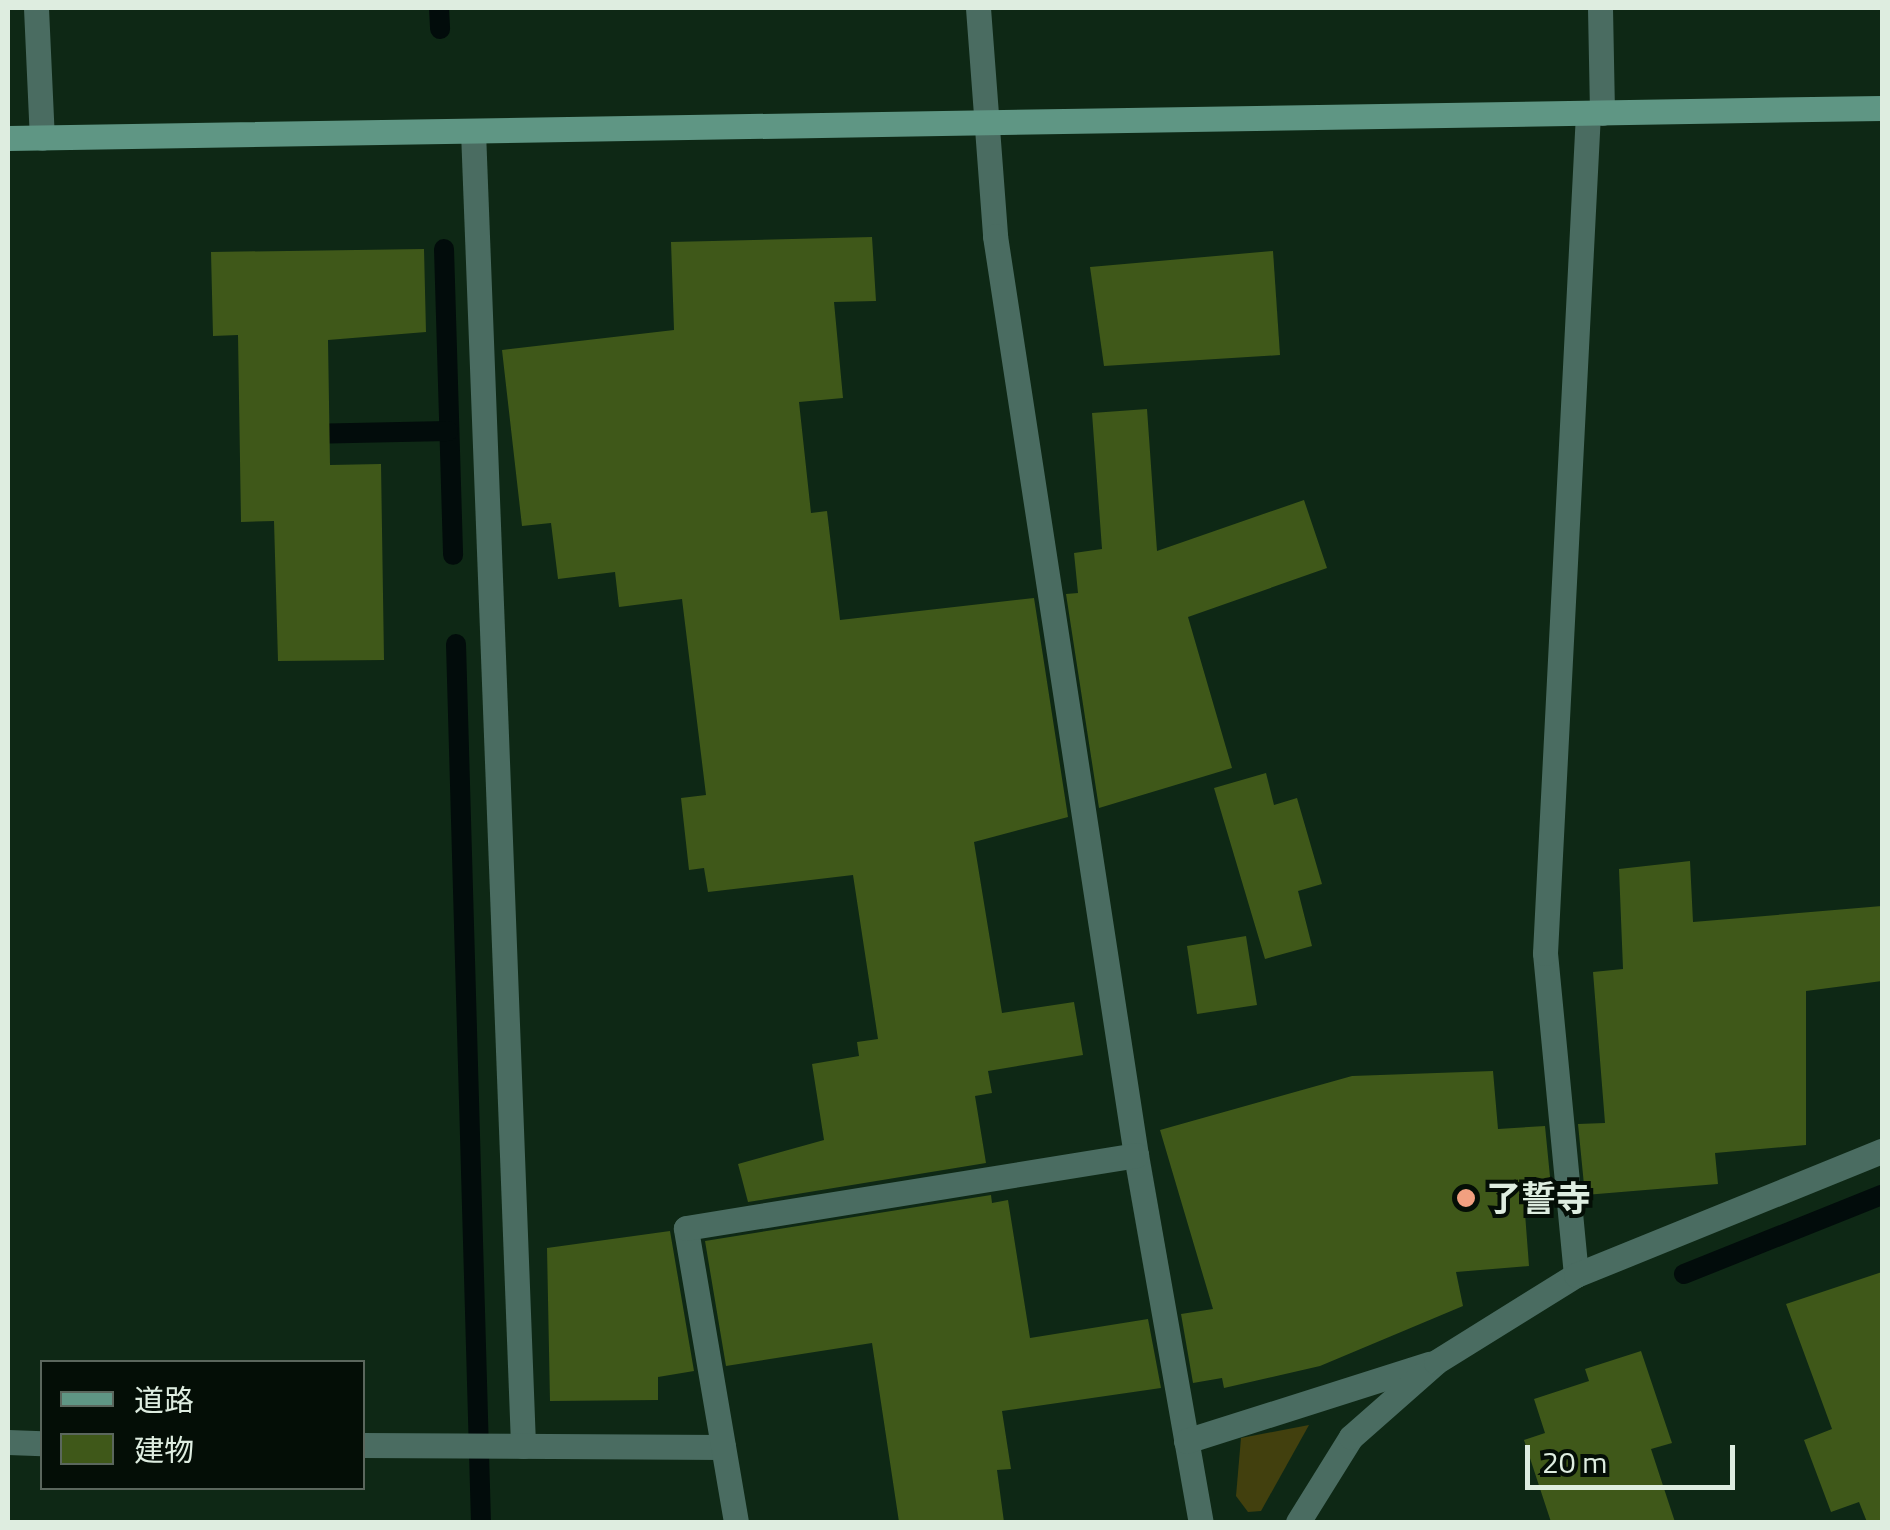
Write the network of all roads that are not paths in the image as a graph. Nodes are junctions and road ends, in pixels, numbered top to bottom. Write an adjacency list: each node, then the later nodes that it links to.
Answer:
1 (36, 8): 9 (street)
2 (978, 8): 6 (street)
3 (1600, 8): 5 (street)
4 (1882, 108): 5 (street)
5 (1595, 113): 6 (street); 12 (street)
6 (988, 123): 7 (street); 11 (street)
7 (472, 131): 9 (street); 18 (street)
8 (8, 138): 9 (street)
9 (42, 138)
10 (1882, 1151): 12 (street)
11 (1136, 1155): 14 (street); 19 (street)
12 (1576, 1274): 13 (street)
13 (1436, 1362): 14 (street); 22 (street)
14 (1186, 1441): 21 (street)
15 (8, 1442): 16 (street)
16 (40, 1443)
17 (365, 1445): 18 (street)
18 (523, 1446): 19 (street)
19 (723, 1447): 20 (street)
20 (736, 1522)
21 (1201, 1522)
22 (1298, 1522)

